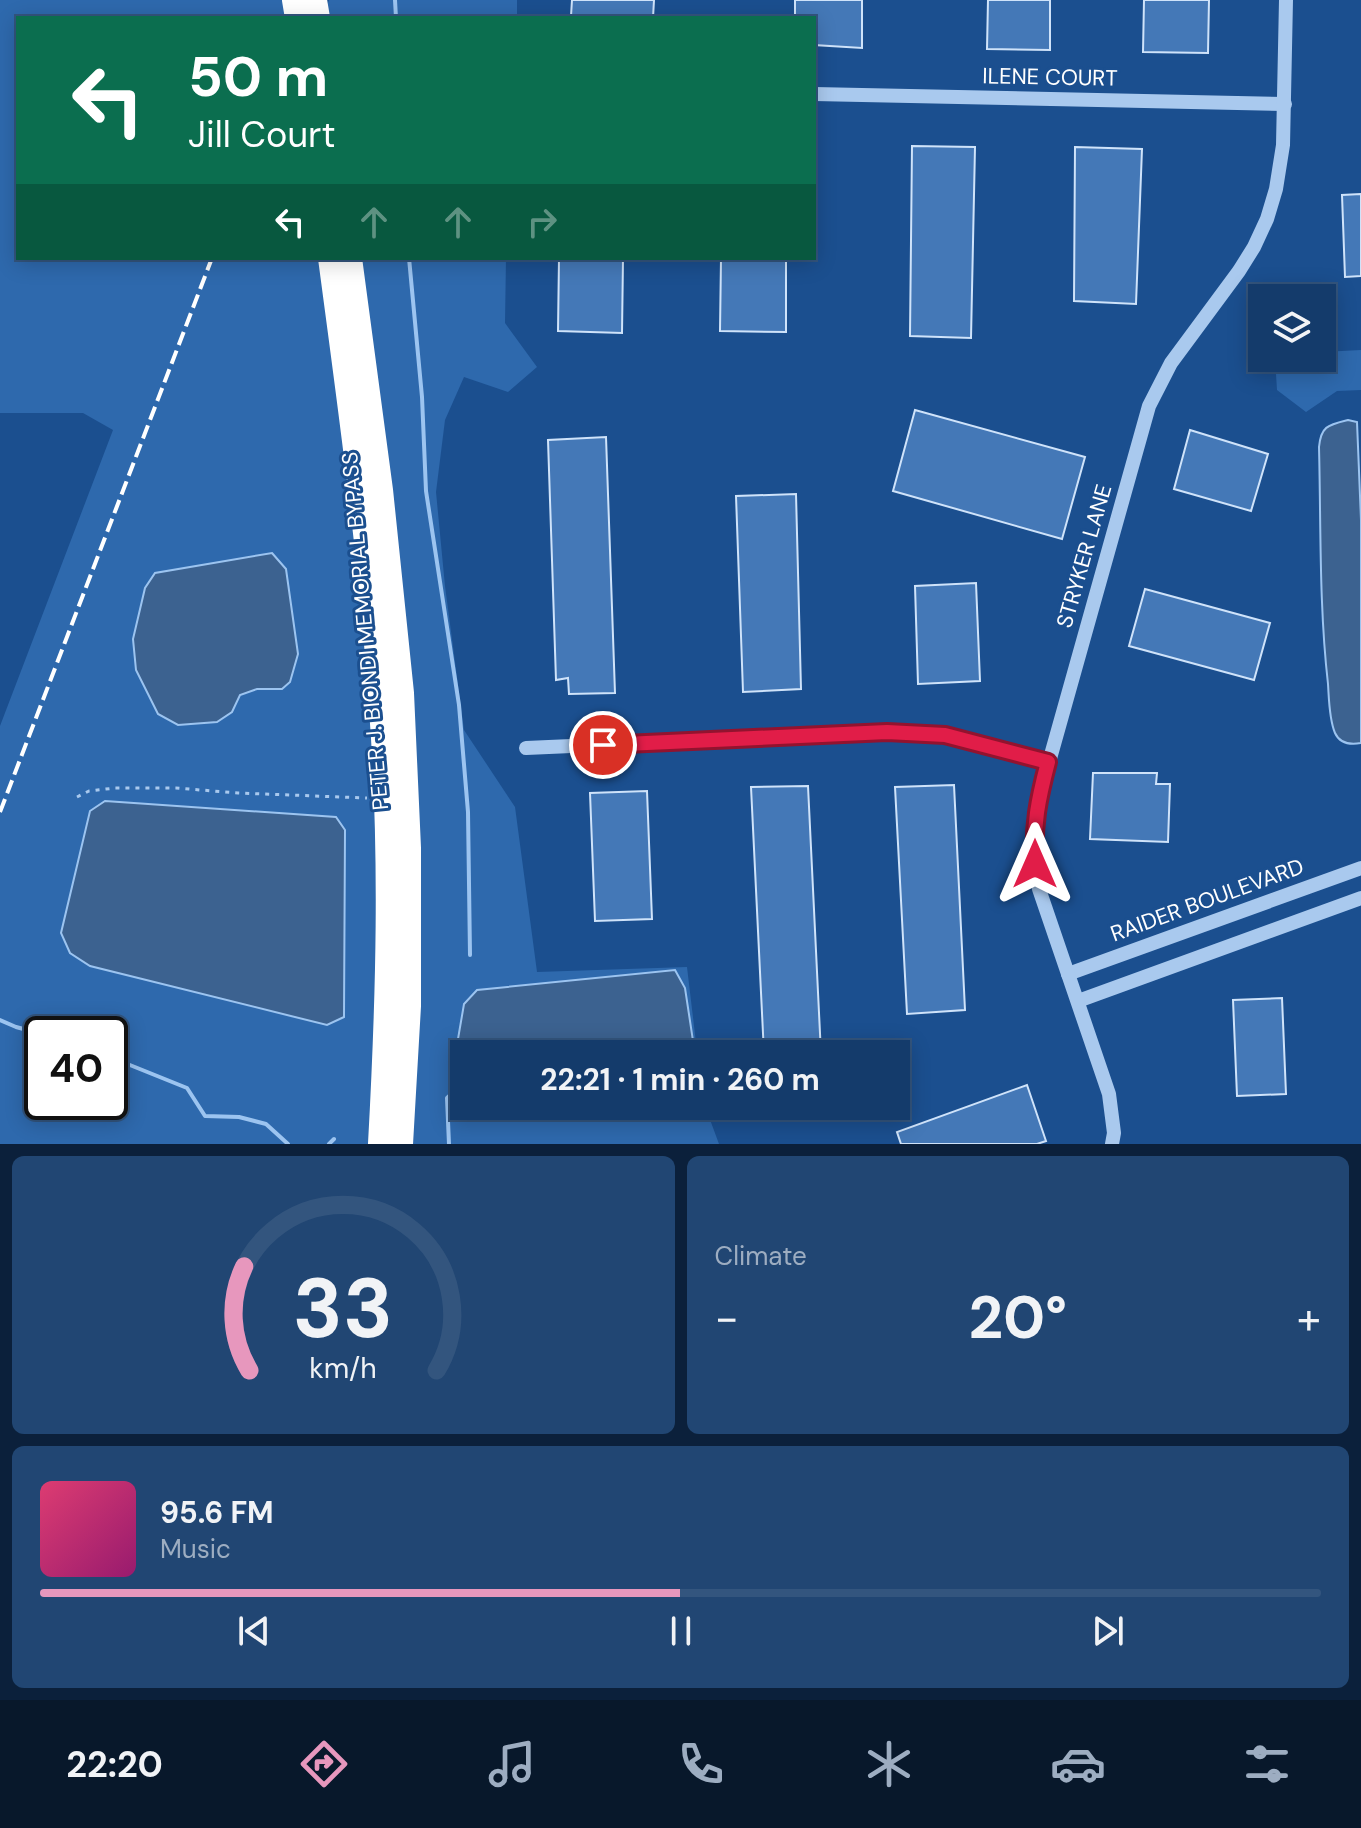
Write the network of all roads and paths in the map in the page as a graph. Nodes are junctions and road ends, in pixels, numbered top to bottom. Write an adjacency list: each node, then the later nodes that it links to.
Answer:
1 (1286, 0): 3 (street, STRYKER LANE)
2 (816, 94): 3 (street, ILENE COURT)
3 (1285, 104): 7 (street, STRYKER LANE)
4 (330, 260): 14 (highway, PETER J. BIONDI MEMORIAL BYPASS)
5 (350, 260): 15 (highway, PETER J. BIONDI MEMORIAL BYPASS)
6 (526, 748): 7 (street)
7 (1048, 762): 12 (street, STRYKER LANE)
8 (77, 797): 9 (path)
9 (357, 798)
10 (1361, 868): 12 (street, RAIDER BOULEVARD)
11 (1361, 898): 13 (street)
12 (1068, 974): 13 (street, STRYKER LANE)
13 (1078, 1001): 16 (street, STRYKER LANE)
14 (380, 1144)
15 (401, 1144)
16 (1112, 1144)

